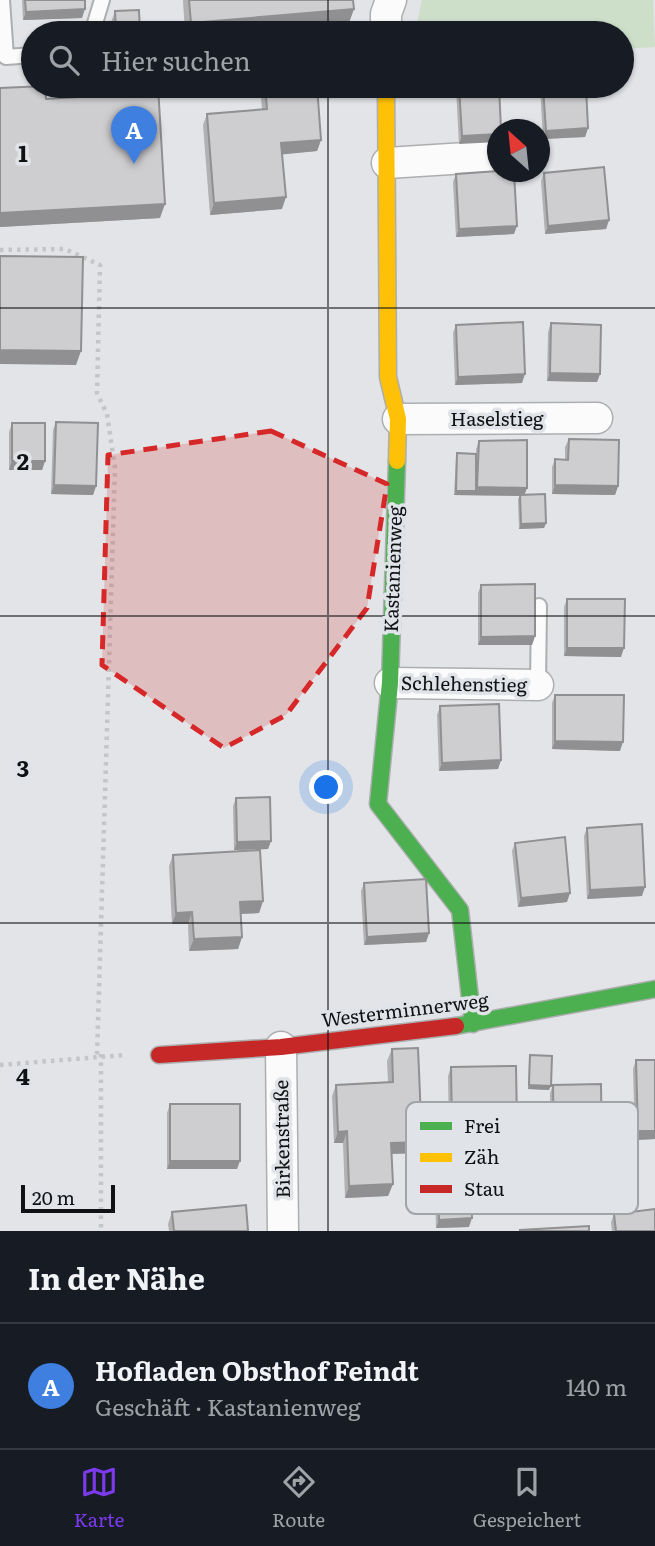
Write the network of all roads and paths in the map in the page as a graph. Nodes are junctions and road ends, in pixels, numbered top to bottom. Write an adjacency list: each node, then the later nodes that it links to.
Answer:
1 (2, 0): 6 (lane)
2 (102, 0): 4 (lane)
3 (391, 0): 5 (street)
4 (96, 21)
5 (386, 21)
6 (21, 56)
7 (104, 98): 9 (path)
8 (386, 98): 11 (street, Kastanienweg)
9 (107, 101)
10 (487, 157): 11 (street)
11 (387, 163): 14 (street, Kastanienweg)
12 (0, 250): 21 (path)
13 (597, 418): 14 (street, Haselstieg)
14 (398, 419): 16 (street, Kastanienweg)
15 (539, 606): 17 (lane)
16 (390, 684): 17 (street, Schlehenstieg); 19 (street, Kastanienweg)
17 (538, 685)
18 (655, 989): 19 (street, Westerminnerweg)
19 (473, 1024): 20 (street, Westerminnerweg)
20 (281, 1047): 22 (street, Westerminnerweg); 25 (street, Birkenstraße)
21 (99, 1055): 22 (path); 23 (path); 24 (path)
22 (159, 1055)
23 (0, 1065)
24 (102, 1231)
25 (284, 1231)

